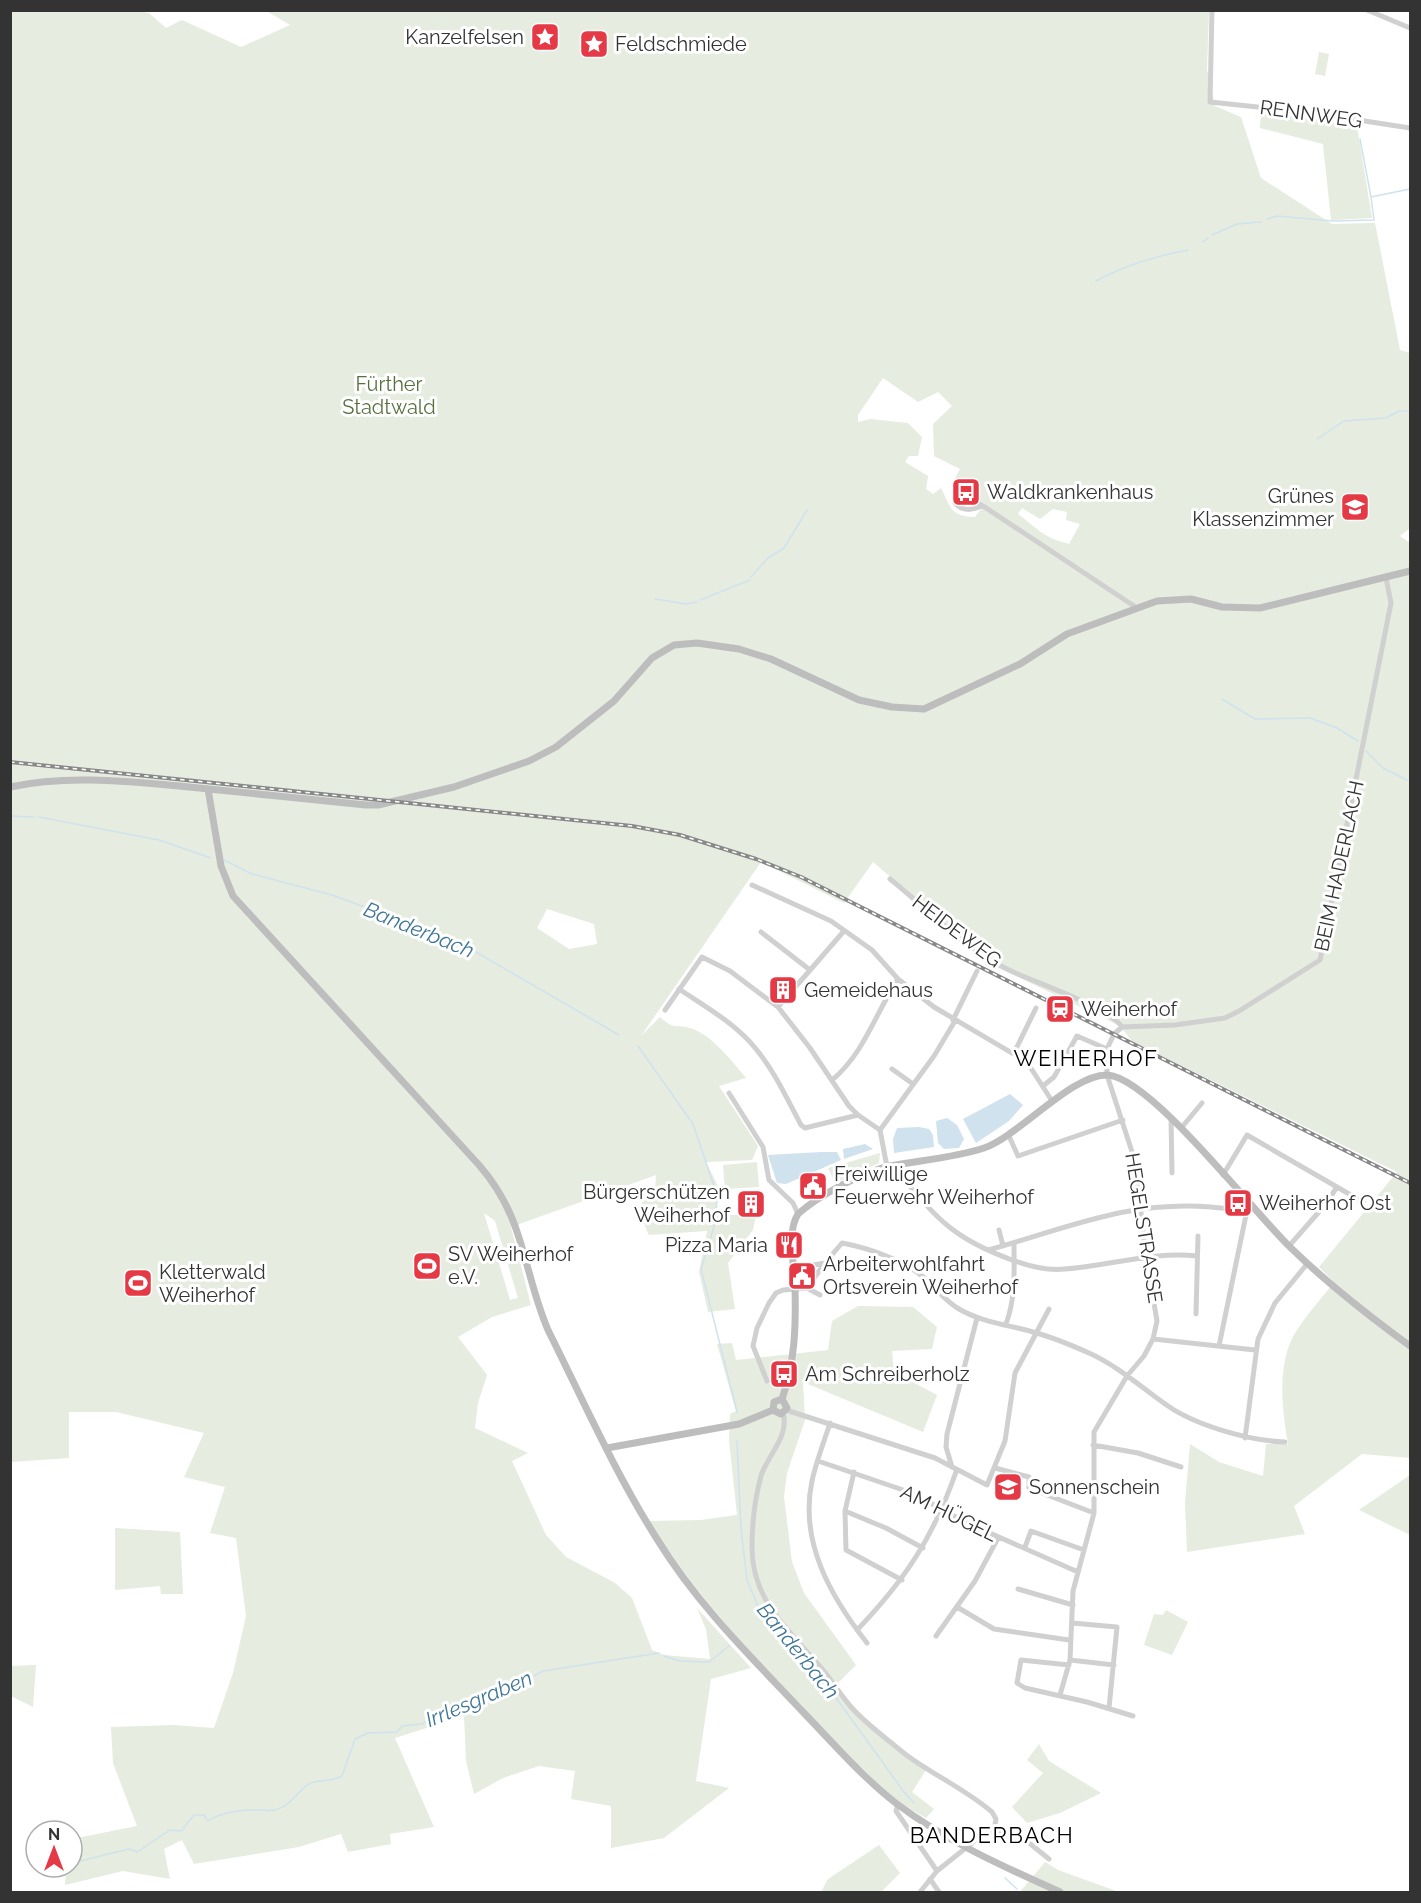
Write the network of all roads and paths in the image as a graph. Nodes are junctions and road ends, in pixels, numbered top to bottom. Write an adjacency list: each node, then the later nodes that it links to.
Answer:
1 (1212, 10): 4 (street, RENNWEG)
2 (1367, 10): 3 (street)
3 (1410, 28)
4 (1410, 128)
5 (982, 506): 5 (street); 8 (street)
6 (1410, 571): 7 (street)
7 (1386, 578): 8 (street); 23 (street, BEIM HADERLACH)
8 (1137, 608): 10 (street)
9 (10, 787): 10 (street)
10 (208, 789): 84 (street)
11 (890, 879): 23 (street, HEIDEWEG)
12 (752, 885): 13 (street)
13 (844, 931): 15 (street); 17 (street)
14 (761, 932): 15 (street)
15 (810, 970): 19 (street)
16 (978, 971): 22 (street)
17 (898, 979): 22 (street); 28 (street)
18 (679, 989): 19 (street); 21 (street); 34 (street)
19 (778, 1007): 28 (street)
20 (1036, 1008): 25 (street)
21 (665, 1010)
22 (954, 1020): 25 (street); 29 (street)
23 (1122, 1027): 24 (street)
24 (1107, 1049): 27 (street); 30 (street)
25 (1014, 1053): 30 (street)
26 (892, 1069): 29 (street)
27 (1107, 1075): 32 (street); 35 (street); 36 (street, HEGELSTRASSE)
28 (832, 1080): 34 (street)
29 (913, 1084): 38 (street)
30 (1043, 1086): 32 (street)
31 (729, 1093): 47 (street)
32 (1052, 1101): 39 (street)
33 (1202, 1103): 37 (street)
34 (858, 1115): 38 (street)
35 (1171, 1118): 37 (street); 41 (street)
36 (1123, 1120): 39 (street); 45 (street, HEGELSTRASSE)
37 (1182, 1127): 42 (street)
38 (880, 1130): 40 (street)
39 (1009, 1136): 40 (street)
40 (890, 1166): 47 (street); 54 (street)
41 (1172, 1173)
42 (1223, 1174): 43 (street); 46 (street)
43 (1337, 1187): 44 (street); 53 (street)
44 (1363, 1202)
45 (1141, 1208): 48 (street); 51 (street); 56 (street, HEGELSTRASSE)
46 (1254, 1209): 48 (street); 53 (street)
47 (798, 1214): 60 (street)
48 (1245, 1215): 72 (street)
49 (999, 1230): 52 (street)
50 (1198, 1236): 55 (street)
51 (1014, 1243): 52 (street); 57 (street)
52 (1003, 1246): 54 (street)
53 (1289, 1246): 59 (street)
54 (986, 1251): 57 (street)
55 (1197, 1256): 56 (street); 67 (street)
56 (1146, 1257): 57 (street); 71 (street, HEGELSTRASSE)
57 (1014, 1260): 69 (street)
58 (825, 1263): 61 (street); 62 (street); 68 (street)
59 (1307, 1264): 73 (street); 74 (street)
60 (795, 1266): 61 (street); 64 (street)
61 (808, 1266): 62 (street)
62 (817, 1274): 63 (street)
63 (807, 1288): 64 (street); 65 (street)
64 (795, 1289): 76 (street); 77 (street)
65 (820, 1295)
66 (1049, 1309): 70 (street)
67 (1196, 1314)
68 (977, 1318): 69 (street); 87 (street)
69 (1006, 1324): 70 (street)
70 (1037, 1332): 75 (street); 88 (street)
71 (1153, 1339): 72 (street); 75 (street, HEGELSTRASSE)
72 (1220, 1346): 74 (street)
73 (1410, 1346)
74 (1255, 1350): 81 (street)
75 (1127, 1376): 81 (street); 83 (street, HEGELSTRASSE)
76 (767, 1381)
77 (782, 1399): 78 (street); 79 (street)
78 (773, 1410): 79 (street); 84 (street)
79 (784, 1411): 80 (street); 113 (street)
80 (830, 1423): 85 (street); 87 (street)
81 (1245, 1438): 82 (street)
82 (1285, 1442)
83 (1093, 1445): 86 (street); 92 (street, HEGELSTRASSE)
84 (607, 1448): 112 (street)
85 (818, 1461): 89 (street, AM HÜGEL); 103 (street)
86 (1181, 1467)
87 (954, 1468): 88 (street); 90 (street)
88 (995, 1468): 92 (street)
89 (854, 1472): 90 (street, AM HÜGEL); 91 (street)
90 (942, 1510): 93 (street, AM HÜGEL); 95 (street)
91 (845, 1511): 95 (street); 98 (street)
92 (1094, 1513): 96 (street, HEGELSTRASSE)
93 (998, 1538): 94 (street, AM HÜGEL); 101 (street)
94 (1025, 1547): 96 (street); 97 (street, AM HÜGEL)
95 (923, 1548): 98 (street)
96 (1084, 1550): 97 (street, HEGELSTRASSE)
97 (1078, 1572): 100 (street, HEGELSTRASSE)
98 (902, 1580): 103 (street)
99 (1018, 1590): 100 (street)
100 (1073, 1605): 102 (street, HEGELSTRASSE)
101 (957, 1607): 104 (street); 105 (street)
102 (1072, 1623): 105 (street, HEGELSTRASSE); 108 (street)
103 (857, 1630): 106 (street)
104 (936, 1636)
105 (1069, 1640): 107 (street, HEGELSTRASSE)
106 (867, 1643)
107 (1069, 1663): 108 (street); 109 (street, HEGELSTRASSE); 109 (street)
108 (1114, 1665): 110 (street)
109 (1060, 1695): 110 (street)
110 (1109, 1708): 111 (street)
111 (1133, 1716)
112 (898, 1804): 114 (street); 116 (street)
113 (994, 1830): 114 (street); 115 (street)
114 (967, 1848): 116 (street); 120 (street)
115 (1050, 1859)
116 (937, 1871): 117 (street)
117 (930, 1879): 118 (street); 119 (street)
118 (920, 1893)
119 (939, 1893)
120 (1060, 1893)

